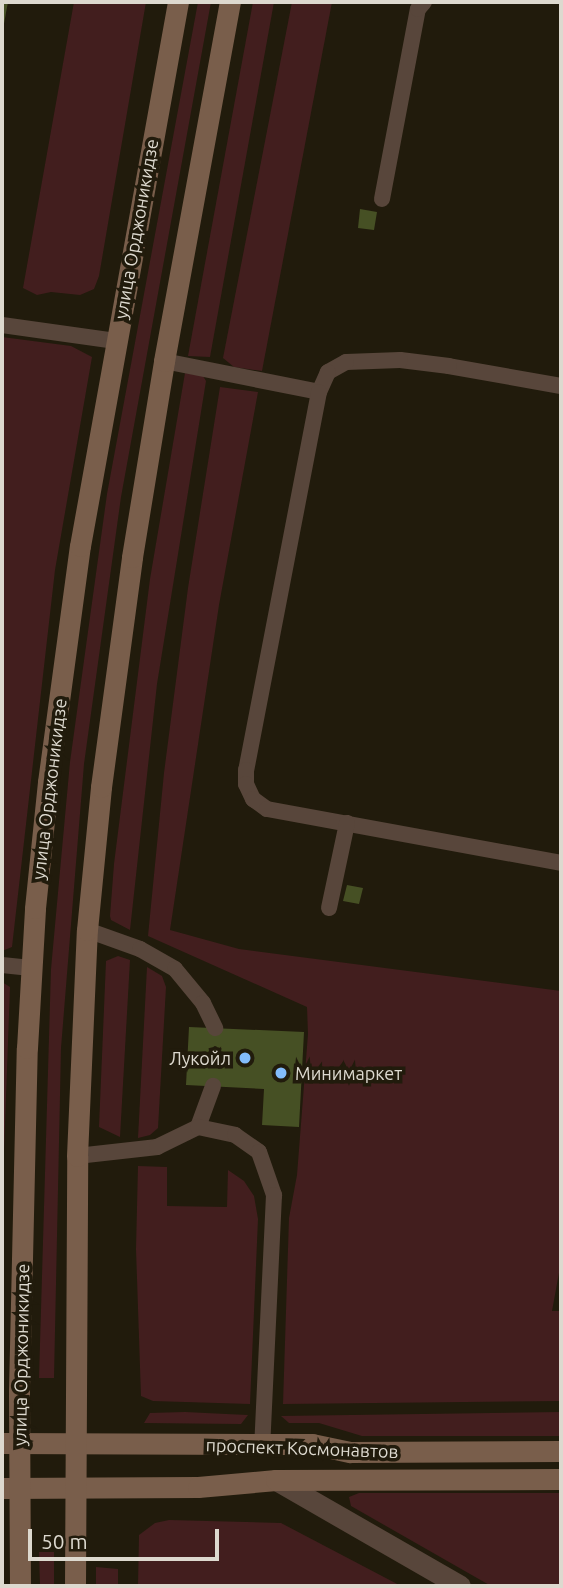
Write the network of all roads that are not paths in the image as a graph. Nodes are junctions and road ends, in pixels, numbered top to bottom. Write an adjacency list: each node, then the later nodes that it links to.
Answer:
1 (178, 2): 6 (street, улица Орджоникидзе)
2 (230, 2): 7 (street)
3 (424, 2): 4 (lane)
4 (382, 200)
5 (2, 325): 6 (lane)
6 (116, 341): 15 (street, улица Орджоникидзе)
7 (164, 361): 9 (lane); 13 (street)
8 (561, 386): 9 (lane)
9 (319, 393): 10 (lane)
10 (347, 823): 11 (lane); 12 (lane)
11 (561, 863)
12 (329, 908)
13 (87, 930): 16 (lane); 19 (street)
14 (2, 965): 15 (lane)
15 (31, 968): 20 (street, улица Орджоникидзе)
16 (215, 1028)
17 (213, 1086): 18 (lane)
18 (198, 1127): 19 (lane); 22 (lane)
19 (77, 1156): 21 (street)
20 (10, 1443): 21 (street, проспект Космонавтов); 26 (street, улица Орджоникидзе)
21 (74, 1443): 22 (street, проспект Космонавтов); 27 (street)
22 (262, 1445): 23 (street, проспект Космонавтов)
23 (561, 1451)
24 (561, 1479): 25 (street, проспект Космонавтов)
25 (276, 1480): 27 (street, проспект Космонавтов); 30 (street)
26 (10, 1488): 27 (street, проспект Космонавтов); 28 (street, улица Орджоникидзе)
27 (74, 1489): 29 (street)
28 (20, 1586)
29 (75, 1586)
30 (460, 1586)

